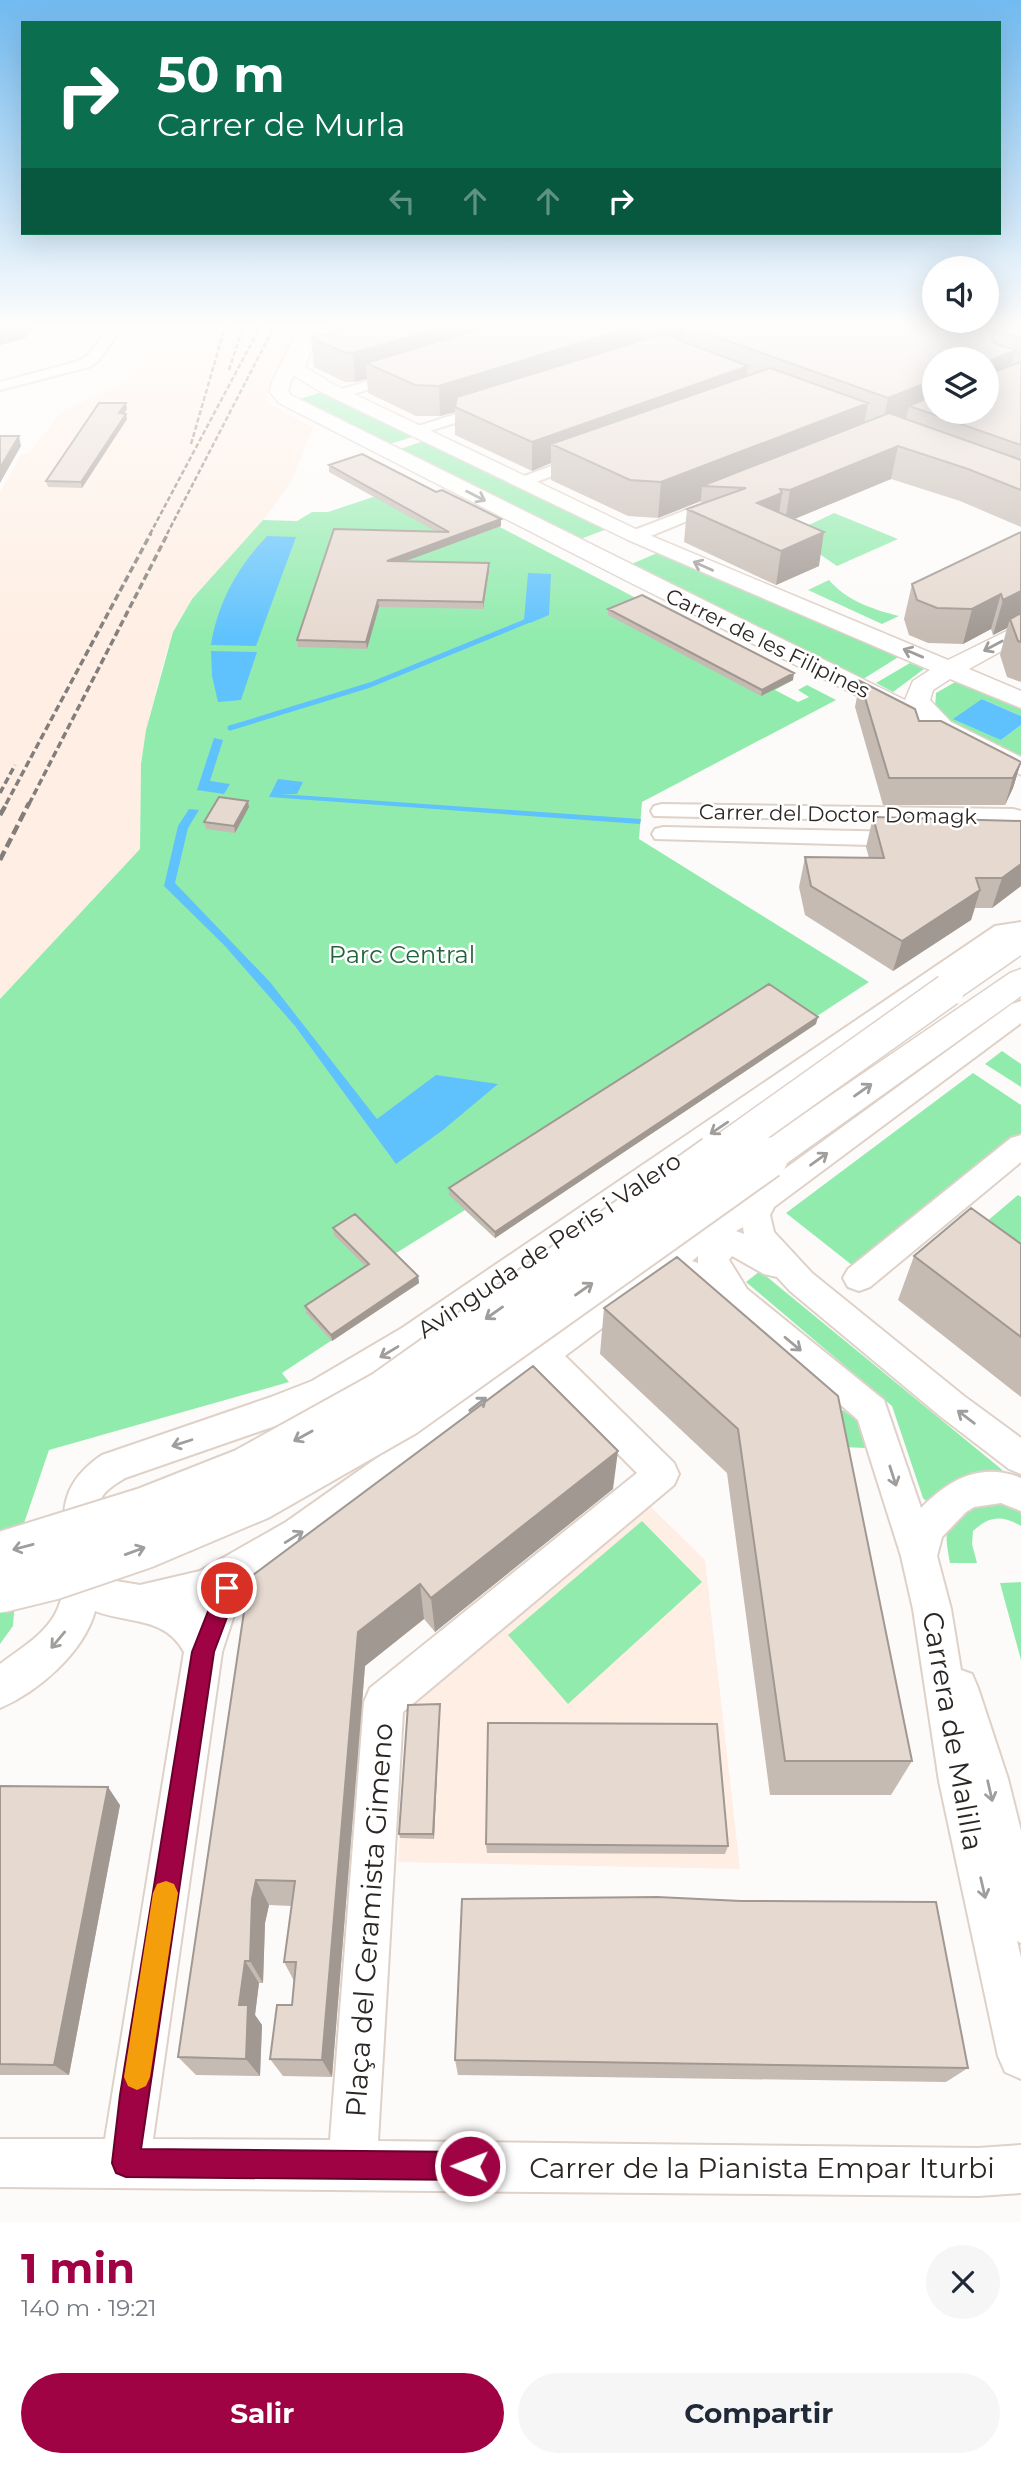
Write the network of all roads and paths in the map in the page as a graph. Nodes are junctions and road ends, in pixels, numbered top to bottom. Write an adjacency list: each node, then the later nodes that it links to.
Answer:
1 (350, 431): 7 (main road, Carrer de les Filipines, one-way to 7)
2 (417, 431): 4 (main road, Carrer de les Filipines)
3 (594, 456): 4 (street)
4 (522, 481): 6 (main road, Carrer de les Filipines)
5 (734, 496): 6 (street)
6 (635, 536): 7 (main road); 9 (main road, Carrer de les Filipines, one-way to 6)
7 (590, 554): 11 (main road, Carrer de les Filipines)
8 (1021, 631): 9 (main road, one-way to 9)
9 (950, 668): 10 (main road, Carrer de les Filipines); 11 (main road, Carrer de les Filipines)
10 (1021, 700)
11 (946, 731): 12 (main road, Carrer de les Filipines)
12 (1021, 767)
13 (662, 811): 14 (street, Carrer del Doctor Domagk)
14 (1013, 816)
15 (663, 834): 16 (street, Carrer del Doctor Domagk)
16 (933, 839)
17 (1021, 930): 35 (street, Avinguda de Peris i Valero, one-way to 35)
18 (1021, 940): 21 (main road, Avinguda de Peris i Valero)
19 (1021, 980): 21 (main road, Avinguda de Peris i Valero)
20 (1021, 1010): 21 (street, Avinguda de Peris i Valero)
21 (971, 1011): 22 (street); 24 (street, Avinguda de Peris i Valero, one-way to 21); 32 (main road, Avinguda de Peris i Valero, one-way to 32, bridge); 36 (main road, Avinguda de Peris i Valero, one-way to 21, bridge)
22 (1021, 1033)
23 (1021, 1146): 26 (street)
24 (764, 1199): 25 (street, Avinguda de Peris i Valero); 27 (street)
25 (651, 1275): 28 (street); 29 (street, Avinguda de Peris i Valero)
26 (859, 1278)
27 (801, 1282): 28 (street); 30 (street, one-way to 27)
28 (754, 1310): 33 (street, Carrera de Malilla, one-way to 33)
29 (542, 1354): 34 (street, Avinguda de Peris i Valero, one-way to 29); 45 (street, Plaça del Ceramista Gimeno)
30 (1021, 1458)
31 (1021, 1495): 33 (street)
32 (0, 1553)
33 (919, 1556): 38 (street, Carrera de Malilla)
34 (235, 1572): 37 (street, Avinguda de Peris i Valero); 39 (street)
35 (85, 1579): 37 (street, Avinguda de Peris i Valero); 40 (street, Avinguda de Peris i Valero, one-way to 40)
36 (0, 1592)
37 (140, 1603): 39 (street)
38 (932, 1609): 41 (street, one-way to 41); 42 (street, Carrera de Malilla, one-way to 42)
39 (203, 1652): 44 (street)
40 (0, 1688)
41 (1021, 1921)
42 (1021, 2056)
43 (0, 2163): 44 (street, Carrer de la Pianista Empar Iturbi)
44 (126, 2163): 45 (street, Carrer de la Pianista Empar Iturbi)
45 (352, 2165): 46 (street, Carrer de la Pianista Empar Iturbi)
46 (1021, 2169)

